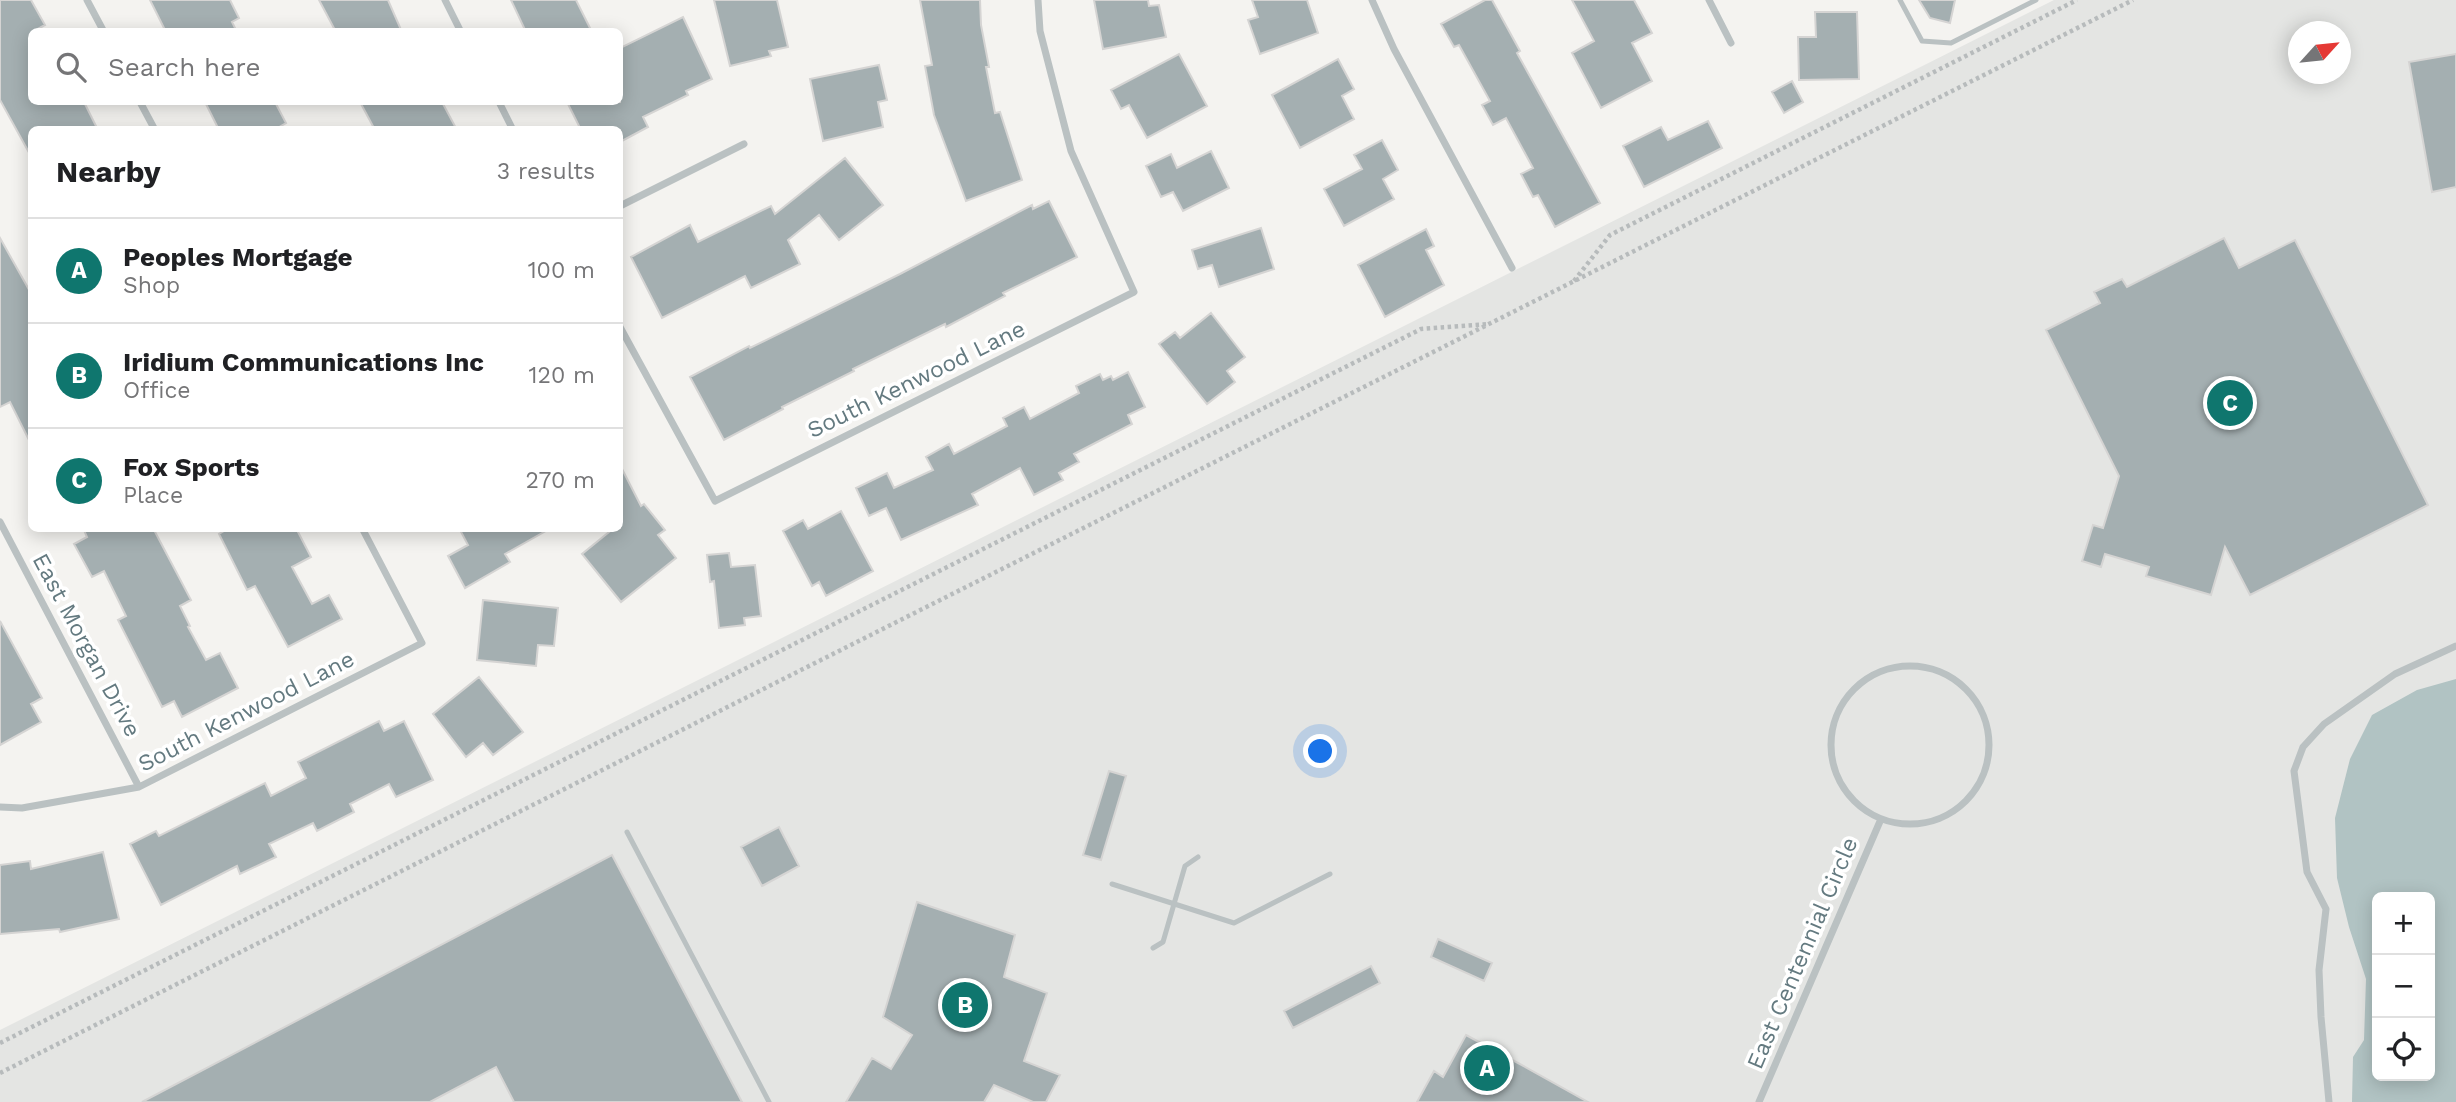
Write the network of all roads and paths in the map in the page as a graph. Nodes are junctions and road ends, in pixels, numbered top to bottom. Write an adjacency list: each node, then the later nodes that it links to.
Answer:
1 (87, 0): 10 (street)
2 (445, 0): 11 (street)
3 (1038, 0): 22 (street, South Kenwood Lane)
4 (1372, 0): 19 (street)
5 (1709, 0): 12 (street)
6 (1900, 0): 7 (lane)
7 (2036, 0)
8 (2077, 0): 20 (path)
9 (2133, 0): 20 (path)
10 (102, 28)
11 (459, 28)
12 (1731, 43)
13 (142, 105): 15 (street)
14 (500, 105): 16 (street)
15 (153, 126)
16 (511, 126)
17 (744, 144): 18 (street)
18 (623, 204)
19 (1512, 268)
20 (1572, 284): 21 (path)
21 (1493, 323): 35 (path); 36 (path)
22 (623, 332)
23 (0, 522): 26 (street, East Morgan Drive)
24 (364, 532): 26 (street, South Kenwood Lane)
25 (2456, 646): 39 (street)
26 (139, 787): 27 (street, South Kenwood Lane)
27 (0, 807)
28 (1881, 819): 28 (street, East Centennial Circle); 38 (street, East Centennial Circle)
29 (627, 832): 37 (lane)
30 (1198, 857): 33 (lane)
31 (1330, 874): 33 (lane)
32 (1112, 884): 33 (lane)
33 (1174, 904): 34 (lane)
34 (1153, 948)
35 (0, 1043)
36 (0, 1073)
37 (769, 1102)
38 (1759, 1102)
39 (2329, 1102)

